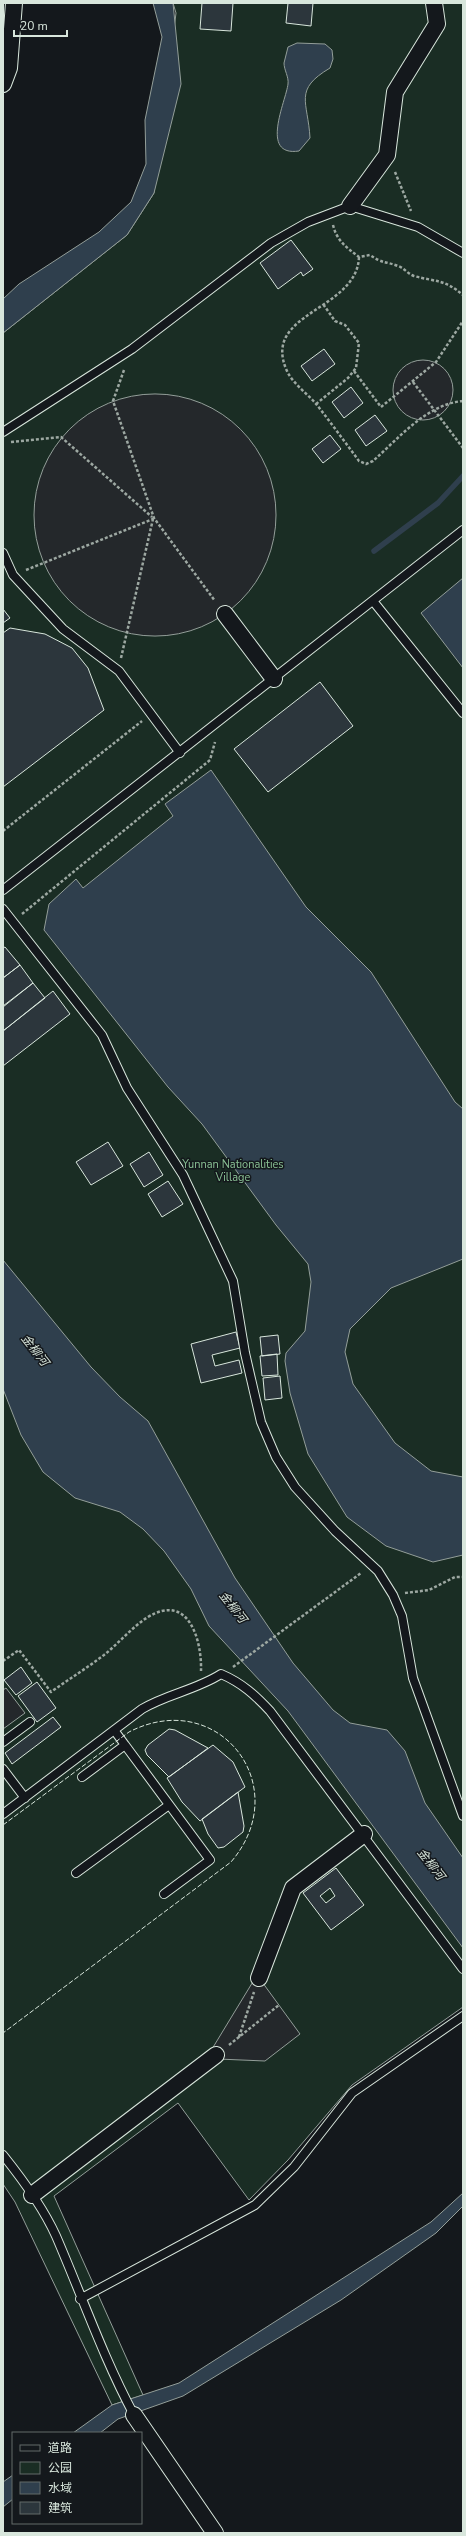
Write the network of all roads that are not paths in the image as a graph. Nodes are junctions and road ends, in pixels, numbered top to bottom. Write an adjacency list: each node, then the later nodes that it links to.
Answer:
1 (14, 3): 3 (street)
2 (434, 3): 4 (street)
3 (3, 84)
4 (350, 206): 5 (lane); 6 (lane)
5 (463, 252)
6 (3, 432)
7 (463, 530): 9 (lane)
8 (3, 553): 13 (lane)
9 (373, 601): 11 (lane); 12 (lane)
10 (224, 614): 11 (street)
11 (274, 679): 13 (lane)
12 (463, 712)
13 (180, 753): 14 (lane)
14 (3, 890)
15 (3, 909): 25 (lane)
16 (30, 1722): 18 (lane)
17 (114, 1730): 19 (lane); 22 (lane); 26 (lane)
18 (3, 1742)
19 (125, 1746): 21 (lane); 23 (lane)
20 (3, 1769): 22 (lane)
21 (82, 1777)
22 (25, 1798): 24 (lane)
23 (169, 1805): 27 (lane); 28 (lane)
24 (3, 1814)
25 (463, 1816)
26 (364, 1834): 29 (lane); 30 (street)
27 (76, 1873)
28 (164, 1894)
29 (463, 1969)
30 (259, 1978)
31 (463, 2016): 35 (lane)
32 (216, 2055): 34 (street)
33 (3, 2155): 34 (lane)
34 (32, 2195): 35 (lane)
35 (80, 2298): 36 (lane)
36 (134, 2415): 37 (street)
37 (215, 2533)

